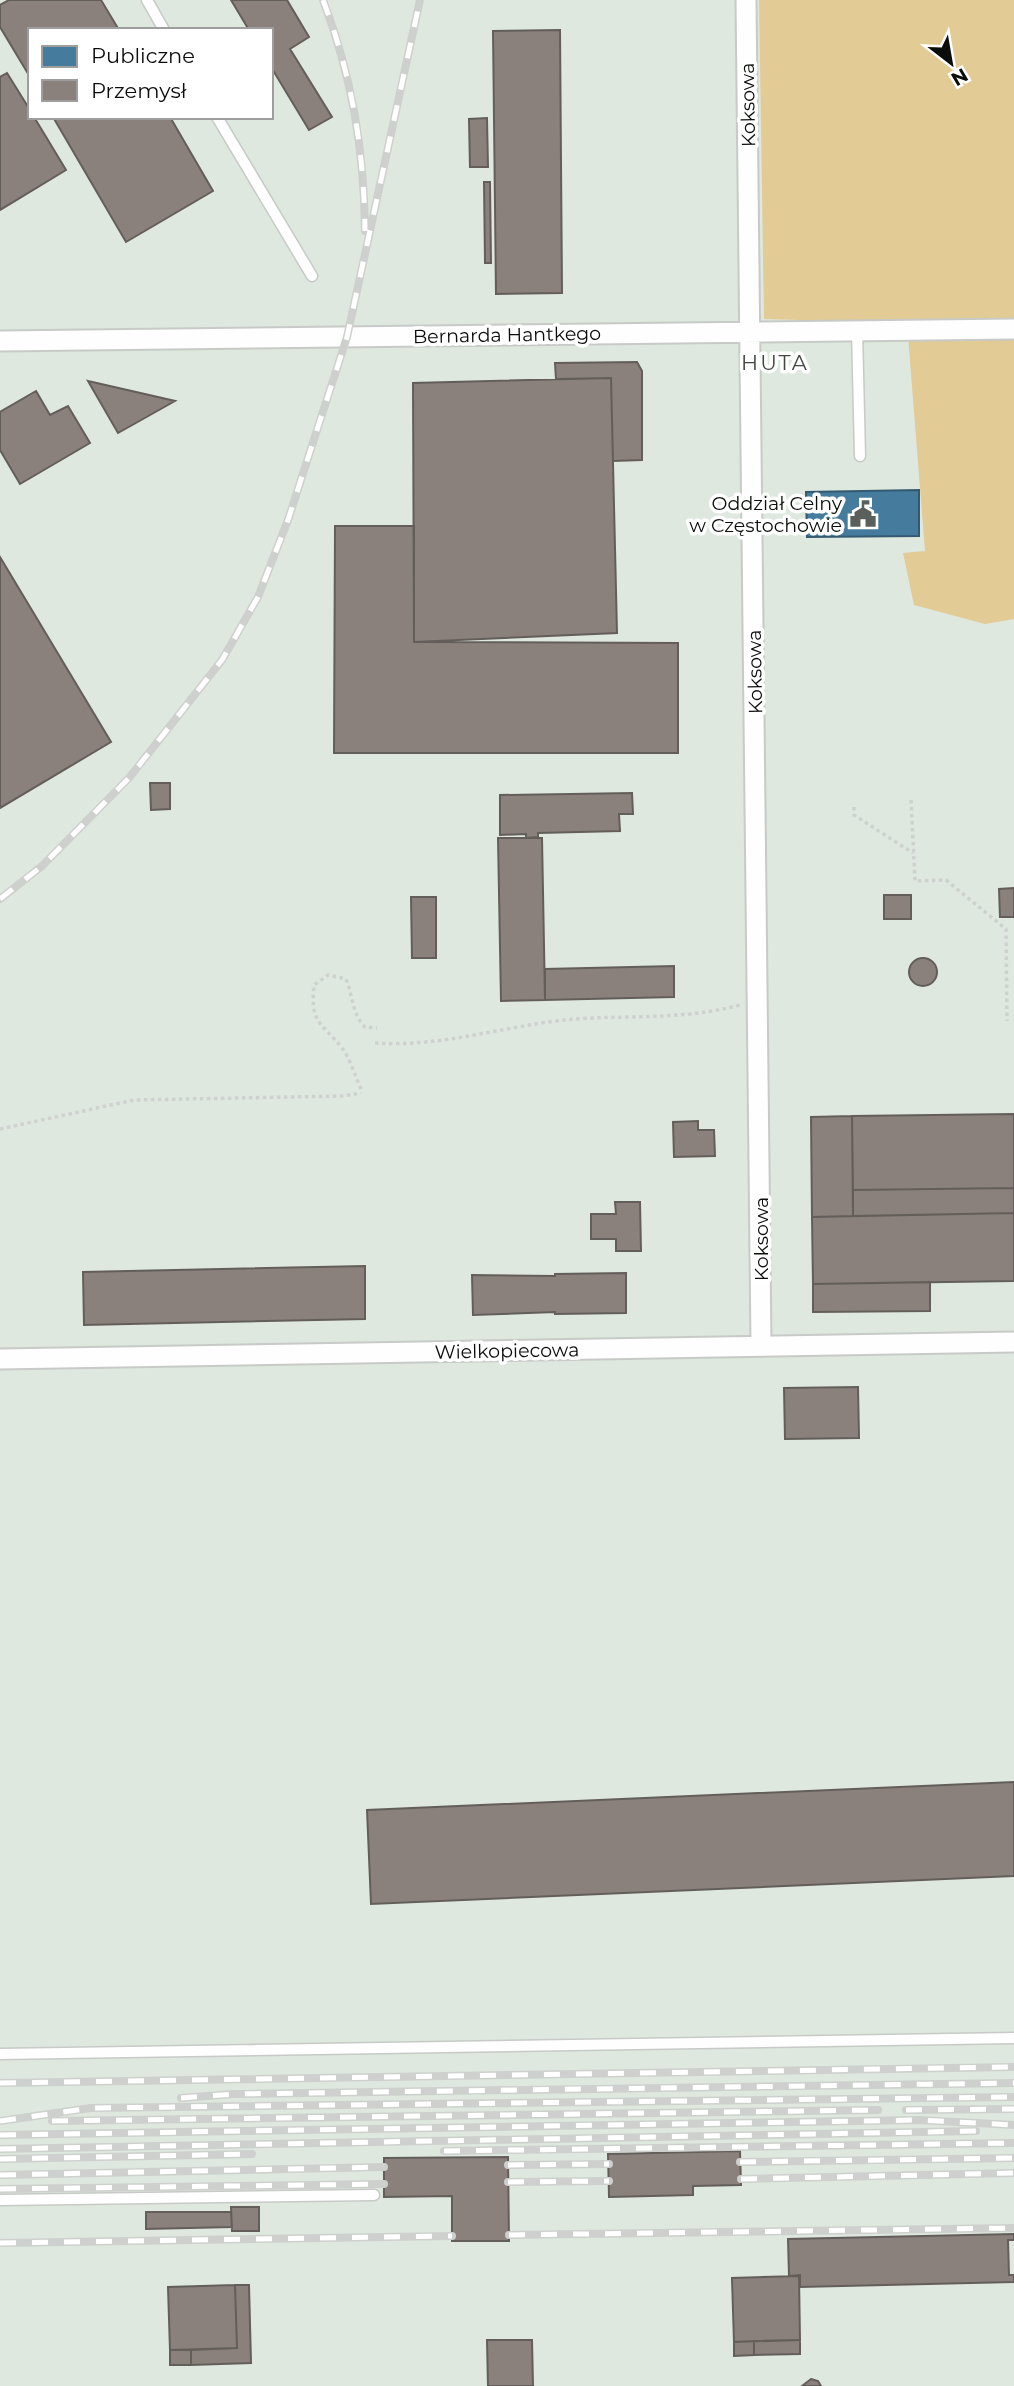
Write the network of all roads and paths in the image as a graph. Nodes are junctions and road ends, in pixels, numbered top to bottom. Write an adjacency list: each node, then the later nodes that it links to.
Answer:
1 (146, 0): 3 (lane)
2 (746, 0): 8 (street, Koksowa)
3 (163, 28)
4 (218, 119): 5 (lane)
5 (312, 276)
6 (1014, 329): 7 (street, Bernarda Hantkego)
7 (857, 331): 8 (street, Bernarda Hantkego); 10 (lane)
8 (752, 332): 9 (street, Bernarda Hantkego); 14 (street, Koksowa)
9 (0, 341)
10 (860, 456)
11 (911, 800): 13 (path)
12 (853, 807): 13 (path)
13 (913, 853): 15 (path)
14 (759, 1000): 17 (path); 20 (street, Koksowa)
15 (1007, 1021)
16 (377, 1028): 18 (path)
17 (375, 1043)
18 (0, 1129)
19 (1014, 1342): 20 (street, Wielkopiecowa)
20 (761, 1344): 21 (street, Wielkopiecowa)
21 (0, 1359)
22 (1014, 2038): 23 (lane)
23 (0, 2054)
24 (374, 2195): 25 (lane)
25 (0, 2200)

